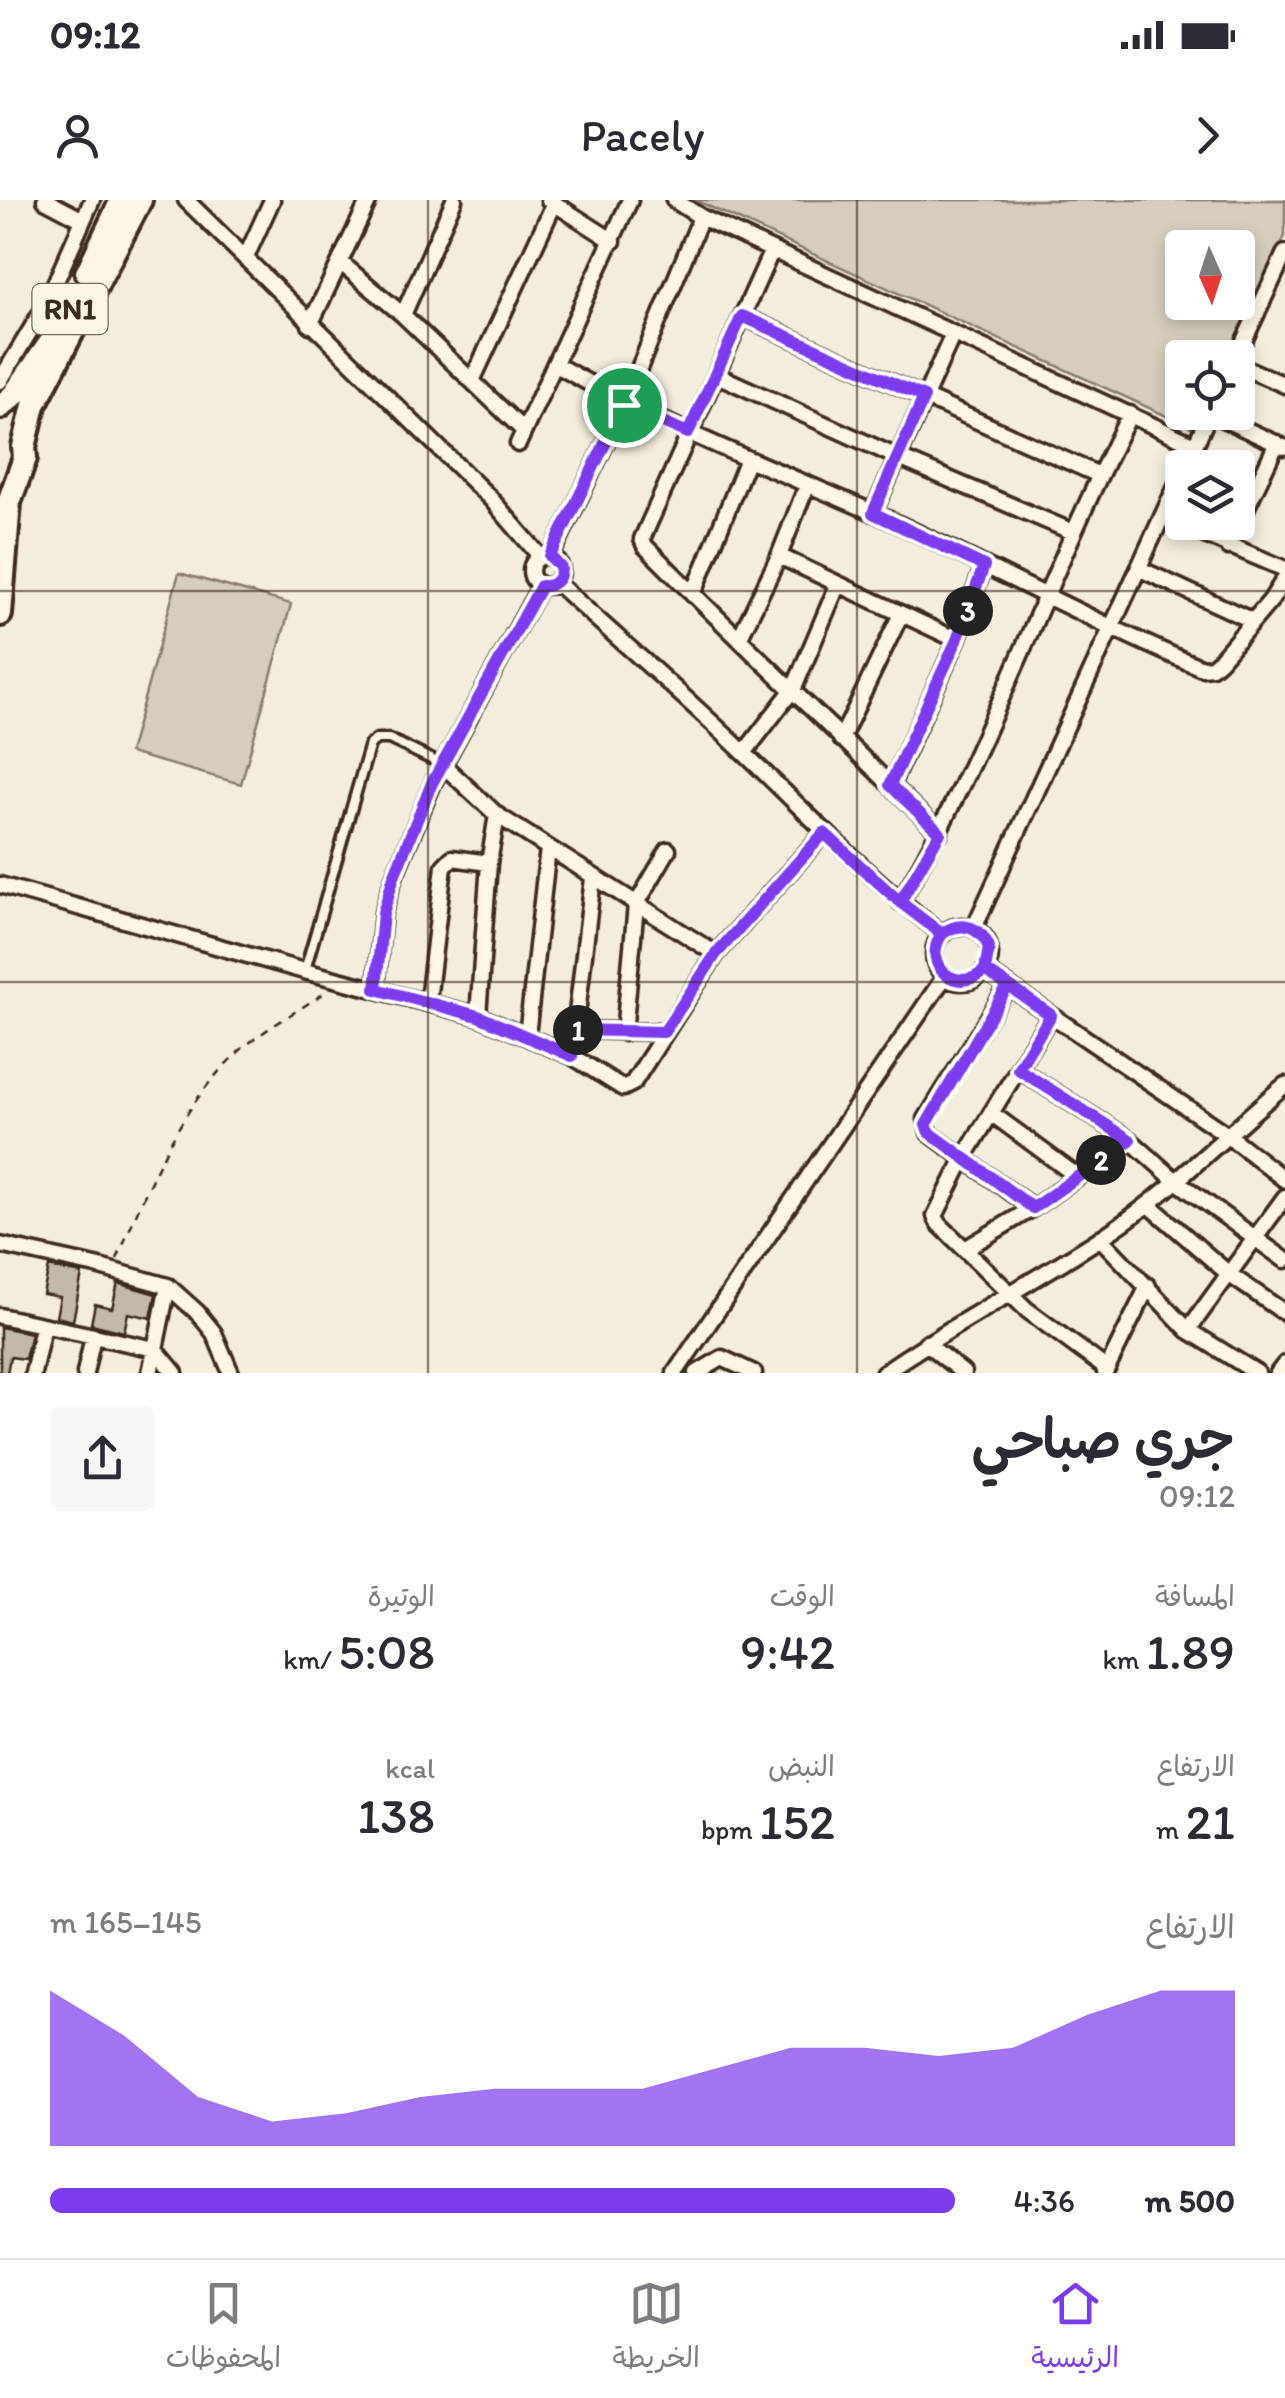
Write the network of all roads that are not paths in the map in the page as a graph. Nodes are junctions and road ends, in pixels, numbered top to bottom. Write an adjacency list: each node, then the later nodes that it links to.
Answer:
1 (45, 200): 13 (street)
2 (92, 200): 13 (street)
3 (122, 200): 32 (main road, RN1)
4 (140, 200): 40 (main road, RN1)
5 (186, 200): 17 (street)
6 (272, 200): 17 (street)
7 (369, 200): 18 (street)
8 (454, 200): 19 (street)
9 (630, 200): 14 (street)
10 (674, 200): 12 (street)
11 (551, 202): 14 (street); 28 (street)
12 (701, 217): 15 (street); 31 (street)
13 (83, 220): 27 (street)
14 (613, 241): 24 (street)
15 (772, 250): 20 (street); 22 (street)
16 (1285, 253): 23 (street)
17 (246, 256): 21 (street)
18 (340, 262): 19 (street); 21 (street)
19 (403, 315): 28 (street)
20 (742, 316): 26 (street); 30 (street)
21 (310, 325): 52 (street)
22 (953, 334): 30 (street); 33 (street)
23 (1246, 340)
24 (555, 364): 28 (street); 31 (street)
25 (1255, 370): 29 (street)
26 (717, 374): 37 (street); 42 (street)
27 (0, 381)
28 (472, 382)
29 (1285, 385)
30 (924, 397): 42 (street); 44 (street)
31 (624, 405): 37 (street); 52 (street)
32 (0, 407)
33 (1130, 414): 38 (street); 44 (street)
34 (0, 421): 40 (main road)
35 (1202, 430): 38 (street)
36 (1248, 430): 39 (street)
37 (688, 433): 43 (street); 60 (street)
38 (1195, 445): 41 (street)
39 (1281, 445): 51 (street)
40 (24, 447): 45 (main road, RN1)
41 (1193, 450)
42 (897, 457): 47 (street); 50 (street)
43 (747, 461): 46 (street); 60 (street)
44 (1099, 474): 50 (street)
45 (7, 482): 62 (main road, RN1)
46 (806, 485): 47 (street); 53 (street)
47 (873, 513): 54 (street)
48 (1165, 513): 49 (street)
49 (1163, 517): 51 (street); 55 (street)
50 (1073, 532): 61 (street)
51 (1228, 547): 56 (street)
52 (545, 556): 58 (street); 58 (street)
53 (779, 556): 59 (street); 66 (street)
54 (984, 566): 61 (street); 67 (street)
55 (1140, 569): 64 (street); 65 (street)
56 (1285, 569)
57 (1285, 578): 64 (street)
58 (548, 584): 70 (street); 71 (street)
59 (838, 584): 63 (street); 68 (street)
60 (693, 595): 66 (street)
61 (1048, 596): 65 (street); 75 (street)
62 (0, 614)
63 (901, 614): 67 (street); 69 (street)
64 (1254, 621): 65 (street)
65 (1112, 630): 83 (street)
66 (739, 639): 68 (street)
67 (957, 640): 72 (street)
68 (794, 688): 69 (street); 70 (street)
69 (841, 739): 72 (street)
70 (744, 753): 74 (street)
71 (443, 765): 73 (street); 87 (lane); 90 (street)
72 (890, 785): 75 (street)
73 (496, 815): 76 (street); 78 (street)
74 (824, 833): 81 (street); 85 (street)
75 (940, 833): 81 (street)
76 (548, 848): 79 (street); 97 (street)
77 (668, 850): 82 (street)
78 (489, 863): 91 (street); 93 (street)
79 (593, 878): 82 (street); 94 (street)
80 (0, 884): 87 (street)
81 (900, 902): 84 (street)
82 (636, 905): 85 (street); 95 (street)
83 (974, 928): 84 (street); 86 (street)
84 (942, 934): 88 (street)
85 (716, 954): 96 (street)
86 (985, 970): 88 (street); 89 (street)
87 (304, 971): 90 (street)
88 (945, 976): 134 (street)
89 (1008, 986): 92 (street); 104 (street)
90 (376, 989): 91 (street)
91 (428, 1002): 93 (street)
92 (1051, 1015): 99 (street); 102 (street)
93 (478, 1016): 97 (street)
94 (576, 1030): 95 (street); 98 (street)
95 (624, 1032): 96 (street)
96 (664, 1032): 98 (street)
97 (527, 1036): 98 (street)
98 (572, 1056)
99 (1018, 1069): 101 (street); 103 (street)
100 (1285, 1085): 102 (street)
101 (991, 1113): 104 (street); 105 (street)
102 (1226, 1134): 106 (street); 107 (street)
103 (1130, 1140): 105 (street); 106 (street)
104 (965, 1156): 110 (street); 114 (street)
105 (1078, 1176): 110 (street)
106 (1175, 1180): 109 (street); 112 (street)
107 (1285, 1180)
108 (1285, 1198): 112 (street)
109 (1148, 1204): 111 (street); 116 (street)
110 (1033, 1208): 114 (street)
111 (1100, 1238): 118 (street); 119 (street)
112 (1254, 1240): 115 (street); 116 (street)
113 (0, 1245): 117 (street)
114 (964, 1249): 119 (street)
115 (1285, 1260)
116 (1230, 1274): 120 (street); 123 (street)
117 (168, 1286): 126 (street); 133 (street)
118 (1148, 1286): 123 (street); 128 (street)
119 (1010, 1293): 125 (street); 128 (street)
120 (1285, 1313)
121 (0, 1316): 122 (street)
122 (42, 1327): 124 (street); 129 (street)
123 (1188, 1330): 139 (street)
124 (93, 1336): 126 (street); 130 (street)
125 (926, 1343): 137 (street); 138 (street)
126 (155, 1349): 131 (street); 132 (street)
127 (1285, 1364): 140 (street)
128 (1106, 1371)
129 (33, 1373)
130 (85, 1373)
131 (150, 1373)
132 (175, 1373)
133 (231, 1373)
134 (675, 1373)
135 (697, 1373): 136 (street)
136 (754, 1373)
137 (883, 1373)
138 (963, 1373)
139 (1257, 1373)
140 (1278, 1373)

